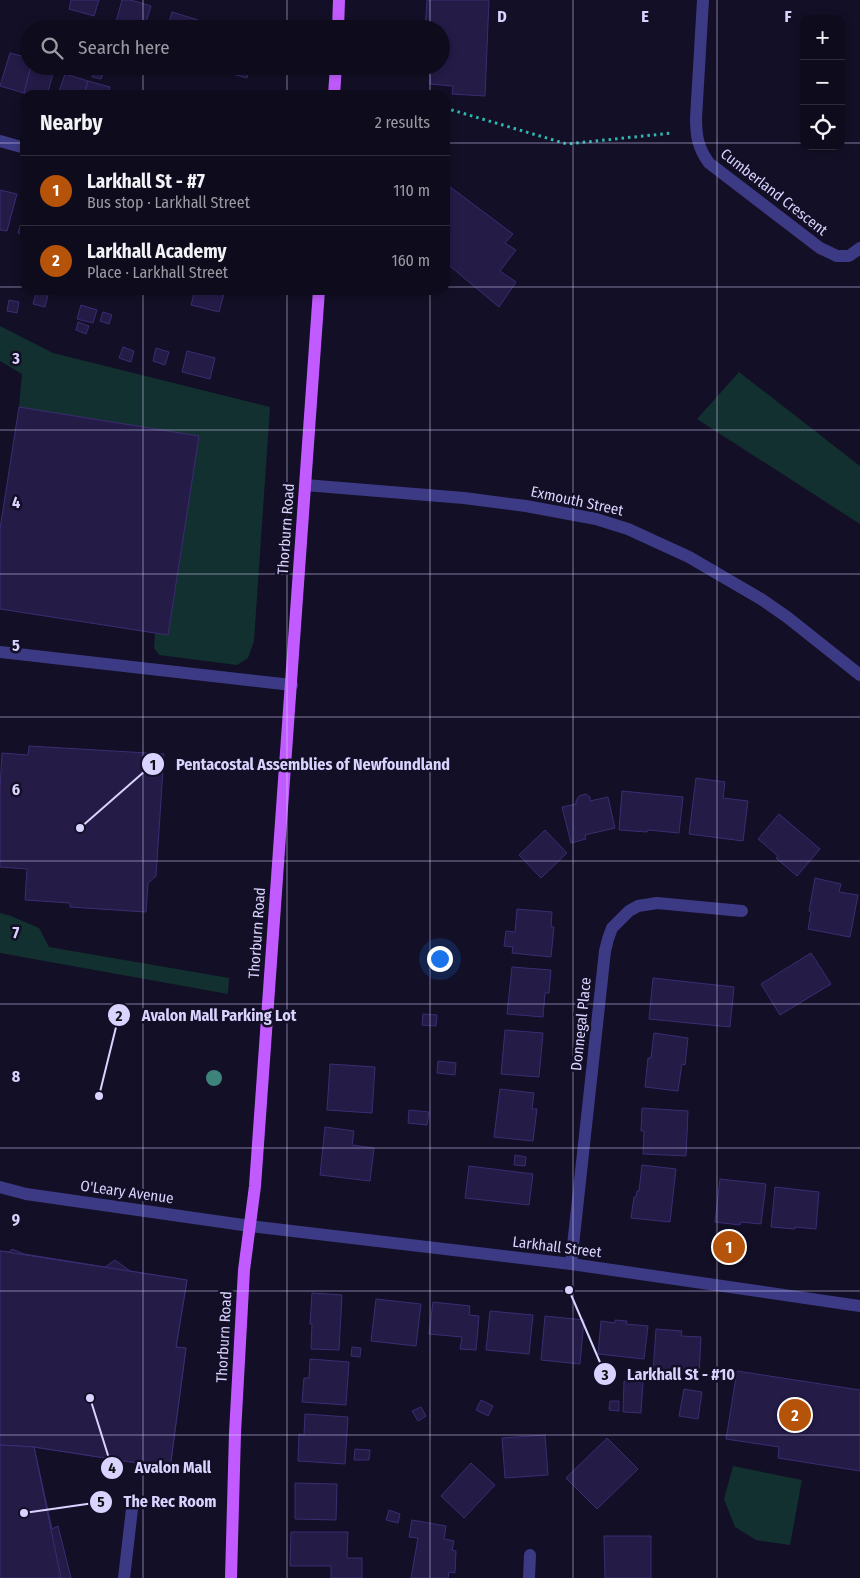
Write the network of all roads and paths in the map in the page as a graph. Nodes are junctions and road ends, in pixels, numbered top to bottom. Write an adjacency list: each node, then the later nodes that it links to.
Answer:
1 (339, 0): 3 (main road)
2 (702, 0): 10 (street, Cumberland Crescent)
3 (338, 20)
4 (335, 75): 5 (main road)
5 (334, 90)
6 (450, 109): 7 (path)
7 (672, 133)
8 (0, 141): 9 (street)
9 (20, 147)
10 (860, 248)
11 (319, 295): 12 (main road, Thorburn Road)
12 (305, 485): 14 (street, Exmouth Street); 15 (main road, Thorburn Road)
13 (0, 652): 15 (street)
14 (860, 675)
15 (292, 685): 18 (main road, Thorburn Road)
16 (742, 911): 19 (street, Donnegal Place)
17 (0, 1187): 18 (street, O'Leary Avenue)
18 (250, 1226): 19 (street, Larkhall Street); 24 (main road, Thorburn Road)
19 (571, 1264): 20 (street, Larkhall Street)
20 (860, 1306)
21 (132, 1509): 23 (street)
22 (530, 1556): 25 (street)
23 (124, 1578)
24 (232, 1578)
25 (529, 1578)

